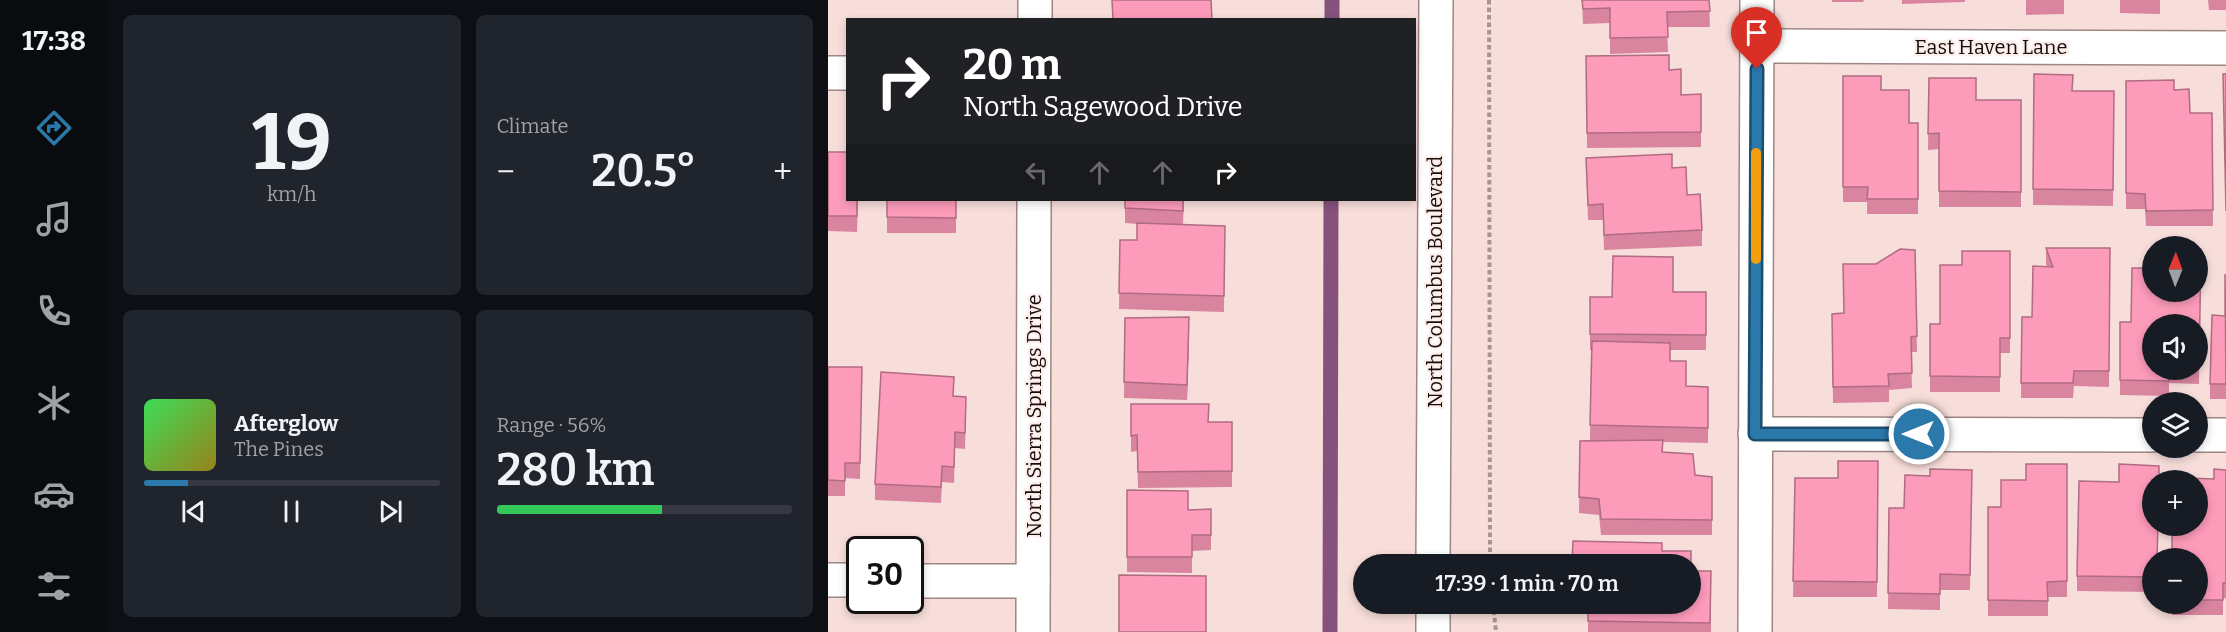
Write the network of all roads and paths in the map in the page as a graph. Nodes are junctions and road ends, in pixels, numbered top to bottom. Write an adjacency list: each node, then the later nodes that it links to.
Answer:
1 (1035, 0): 5 (street)
2 (1436, 0): 15 (street, North Columbus Boulevard)
3 (1489, 0): 16 (path)
4 (1757, 0): 6 (street)
5 (1035, 18)
6 (1757, 46): 7 (street, East Haven Lane); 11 (street)
7 (2226, 48)
8 (828, 73): 9 (street)
9 (846, 73)
10 (1034, 201): 20 (street, North Sierra Springs Drive)
11 (1755, 434): 12 (street); 26 (street)
12 (2142, 435)
13 (2208, 435): 14 (street)
14 (2226, 435)
15 (1433, 554)
16 (1490, 554)
17 (828, 580): 18 (street)
18 (846, 580)
19 (924, 580): 20 (street)
20 (1033, 581): 23 (street, North Sierra Springs Drive)
21 (1433, 614): 24 (street)
22 (1495, 614): 25 (path)
23 (1033, 632)
24 (1433, 632)
25 (1496, 632)
26 (1755, 632)

